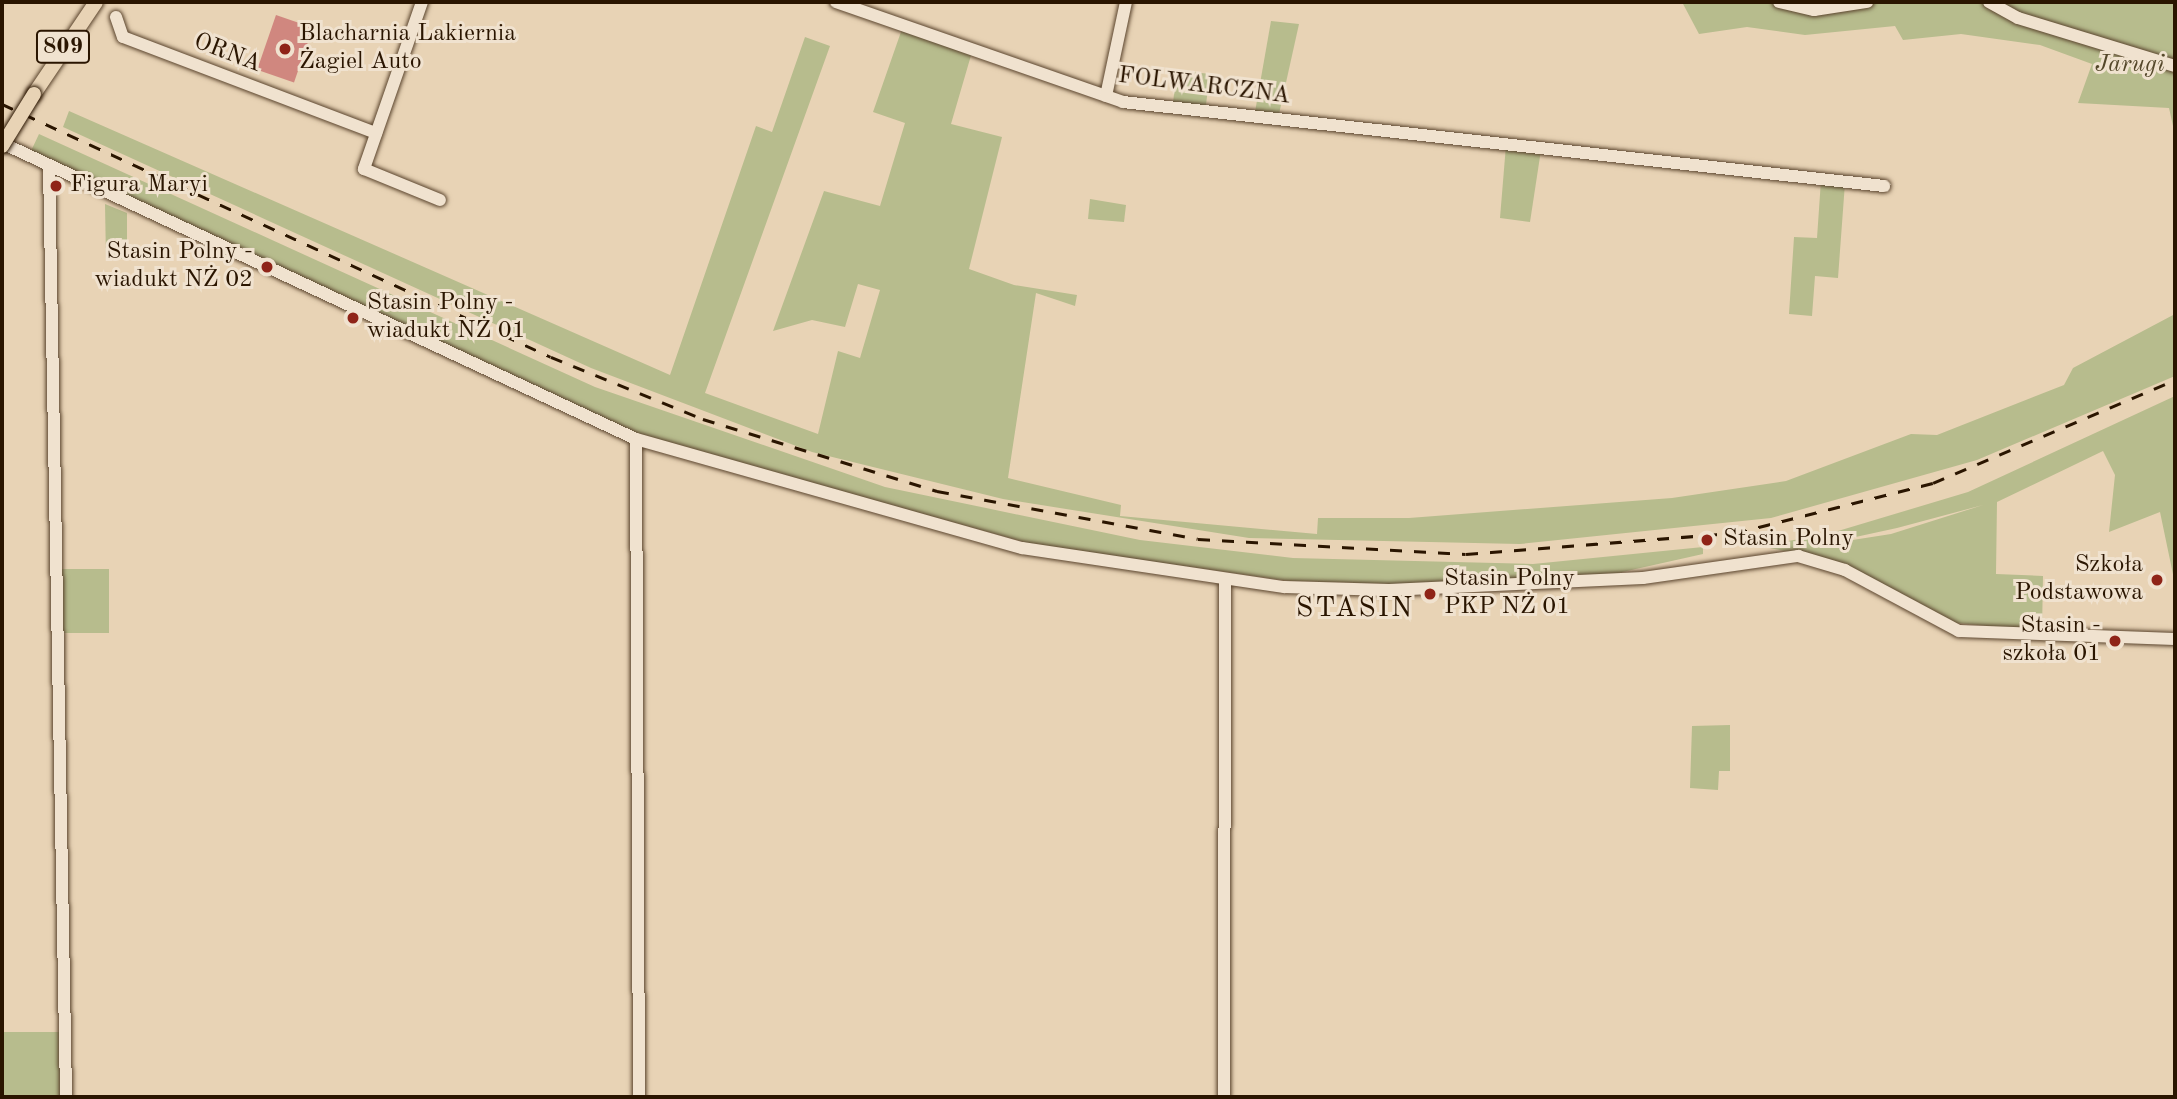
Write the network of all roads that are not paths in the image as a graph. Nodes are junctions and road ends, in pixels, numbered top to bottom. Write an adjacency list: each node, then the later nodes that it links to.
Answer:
1 (96, 2): 12 (main road, 809, bridge)
2 (422, 2): 11 (street)
3 (836, 2): 10 (street, FOLWARCZNA)
4 (1126, 2): 10 (street)
5 (1779, 2): 6 (street)
6 (1867, 2)
7 (1989, 2): 9 (street)
8 (116, 17): 11 (street, ORNA)
9 (2175, 66)
10 (1106, 96): 14 (street, FOLWARCZNA)
11 (374, 139): 15 (street)
12 (2, 145): 13 (street)
13 (49, 166): 16 (street); 19 (street)
14 (1884, 186)
15 (440, 200)
16 (636, 439): 17 (street); 20 (street)
17 (1226, 579): 18 (street); 21 (street)
18 (2175, 639)
19 (66, 1097)
20 (639, 1097)
21 (1224, 1097)

